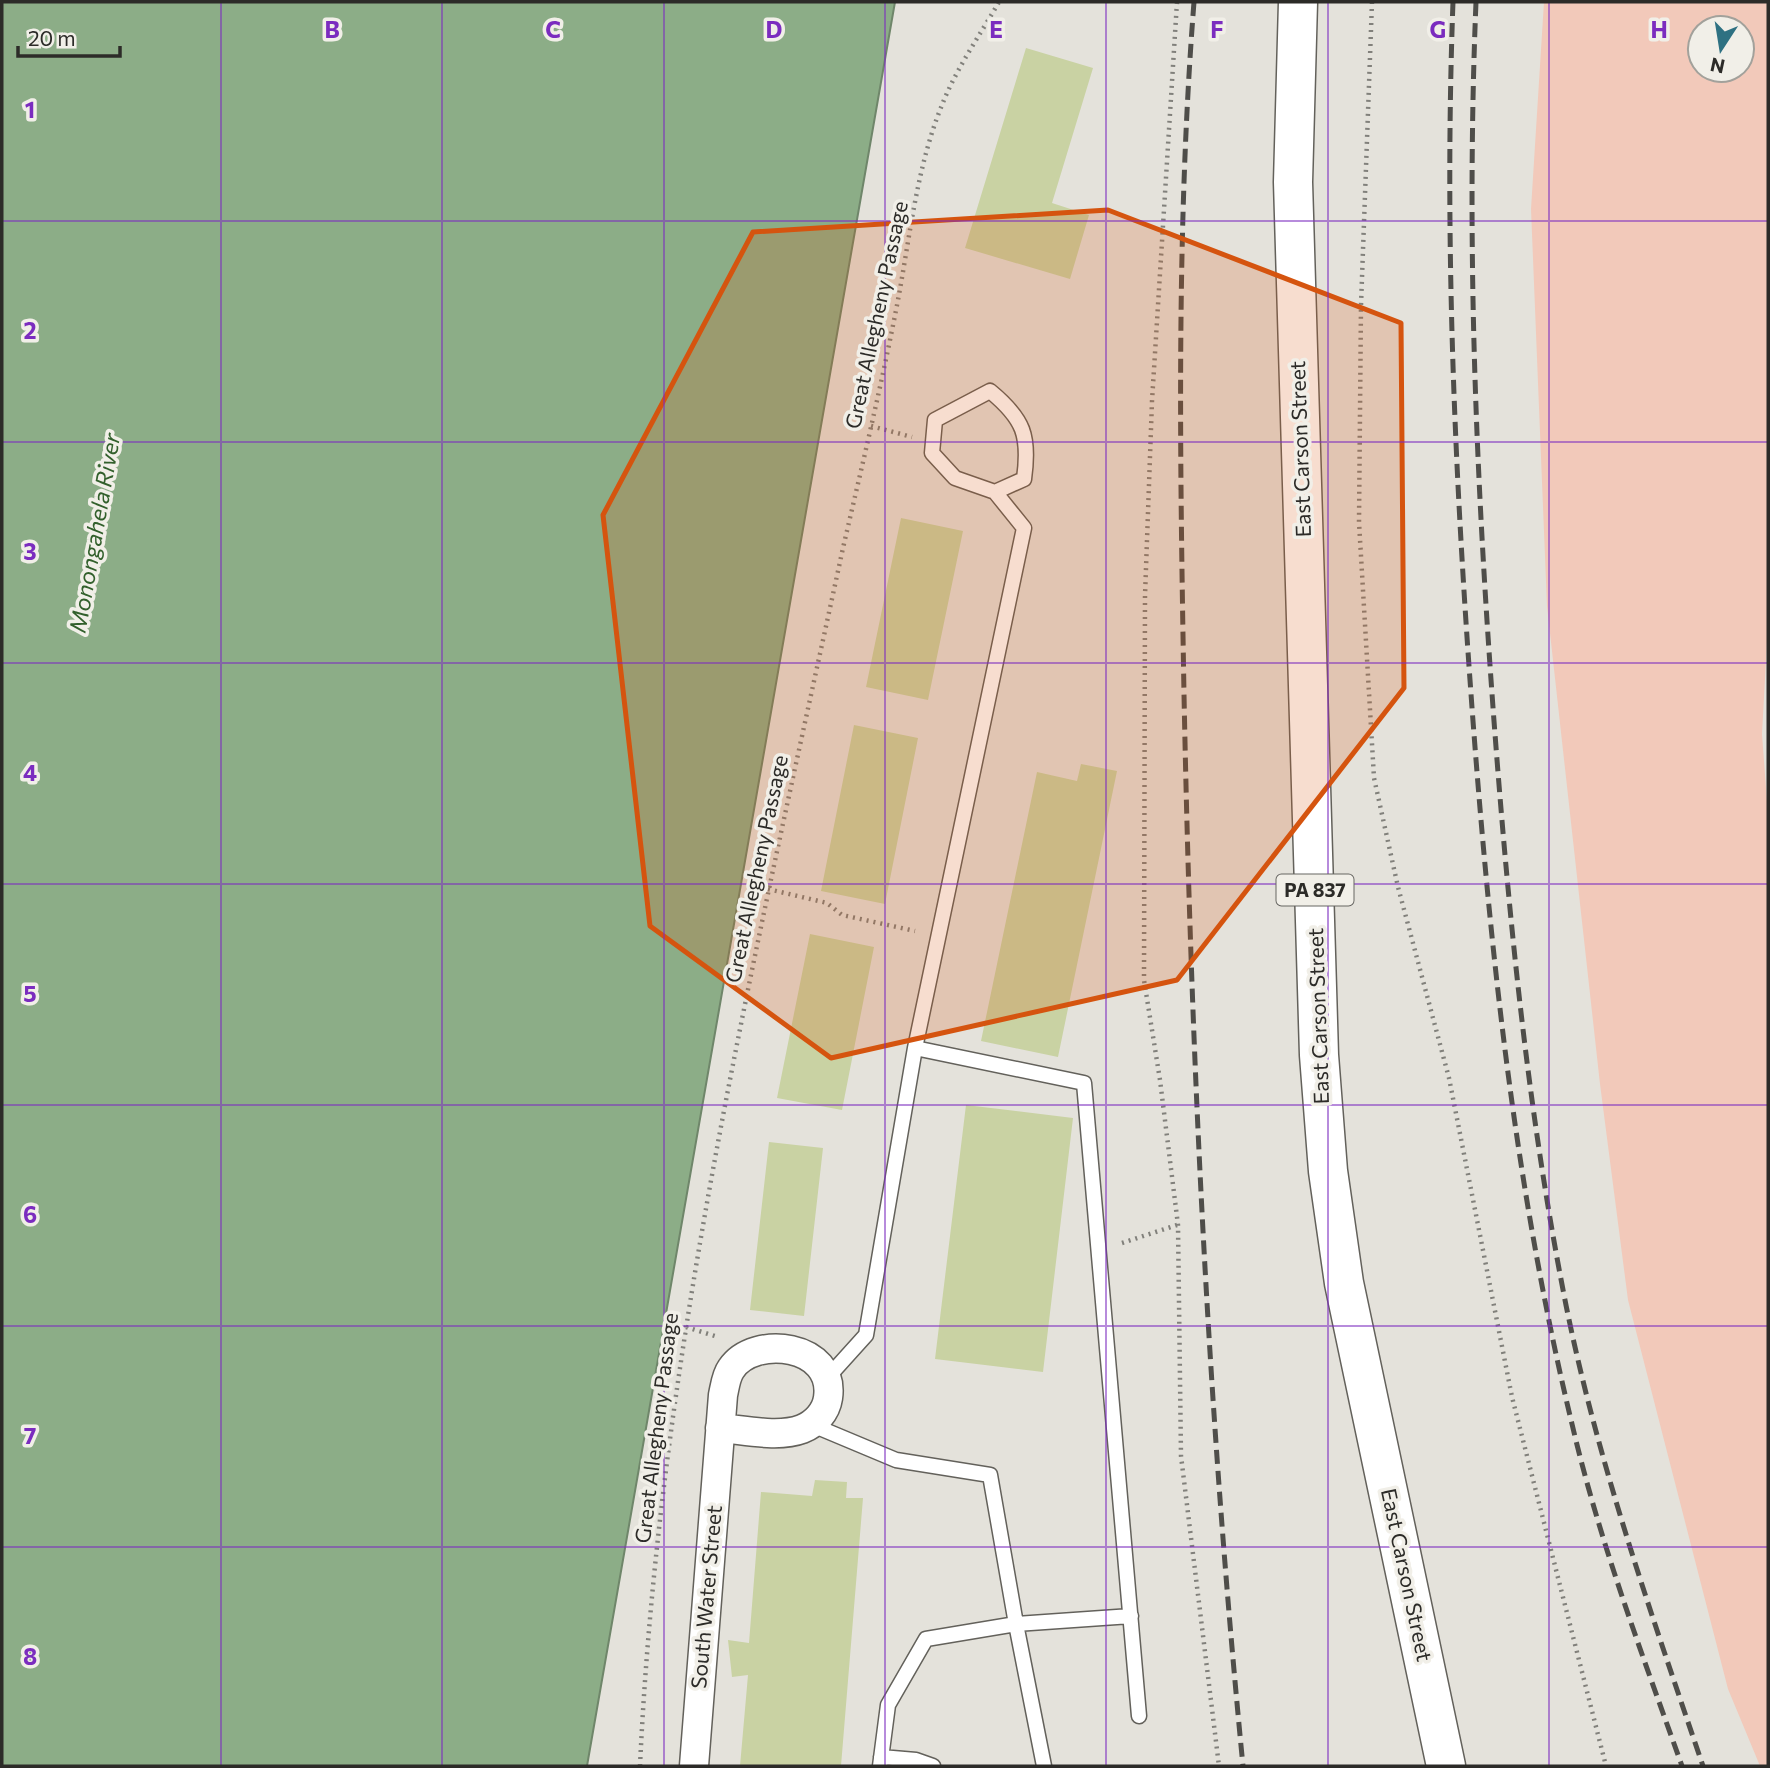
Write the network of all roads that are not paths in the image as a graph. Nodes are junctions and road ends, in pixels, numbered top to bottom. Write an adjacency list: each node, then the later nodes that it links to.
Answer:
1 (1298, 2): 14 (main road, East Carson Street / PA 837)
2 (995, 492): 2 (lane); 3 (lane)
3 (915, 1048): 4 (lane); 7 (lane)
4 (829, 1376): 5 (street); 6 (street, South Water Street)
5 (810, 1424): 6 (street); 8 (lane)
6 (720, 1428): 11 (street, South Water Street)
7 (1130, 1616): 8 (lane); 9 (lane)
8 (1016, 1624): 10 (lane); 13 (lane)
9 (1139, 1716)
10 (880, 1762): 12 (lane)
11 (694, 1766)
12 (933, 1766)
13 (1044, 1766)
14 (1446, 1766)

